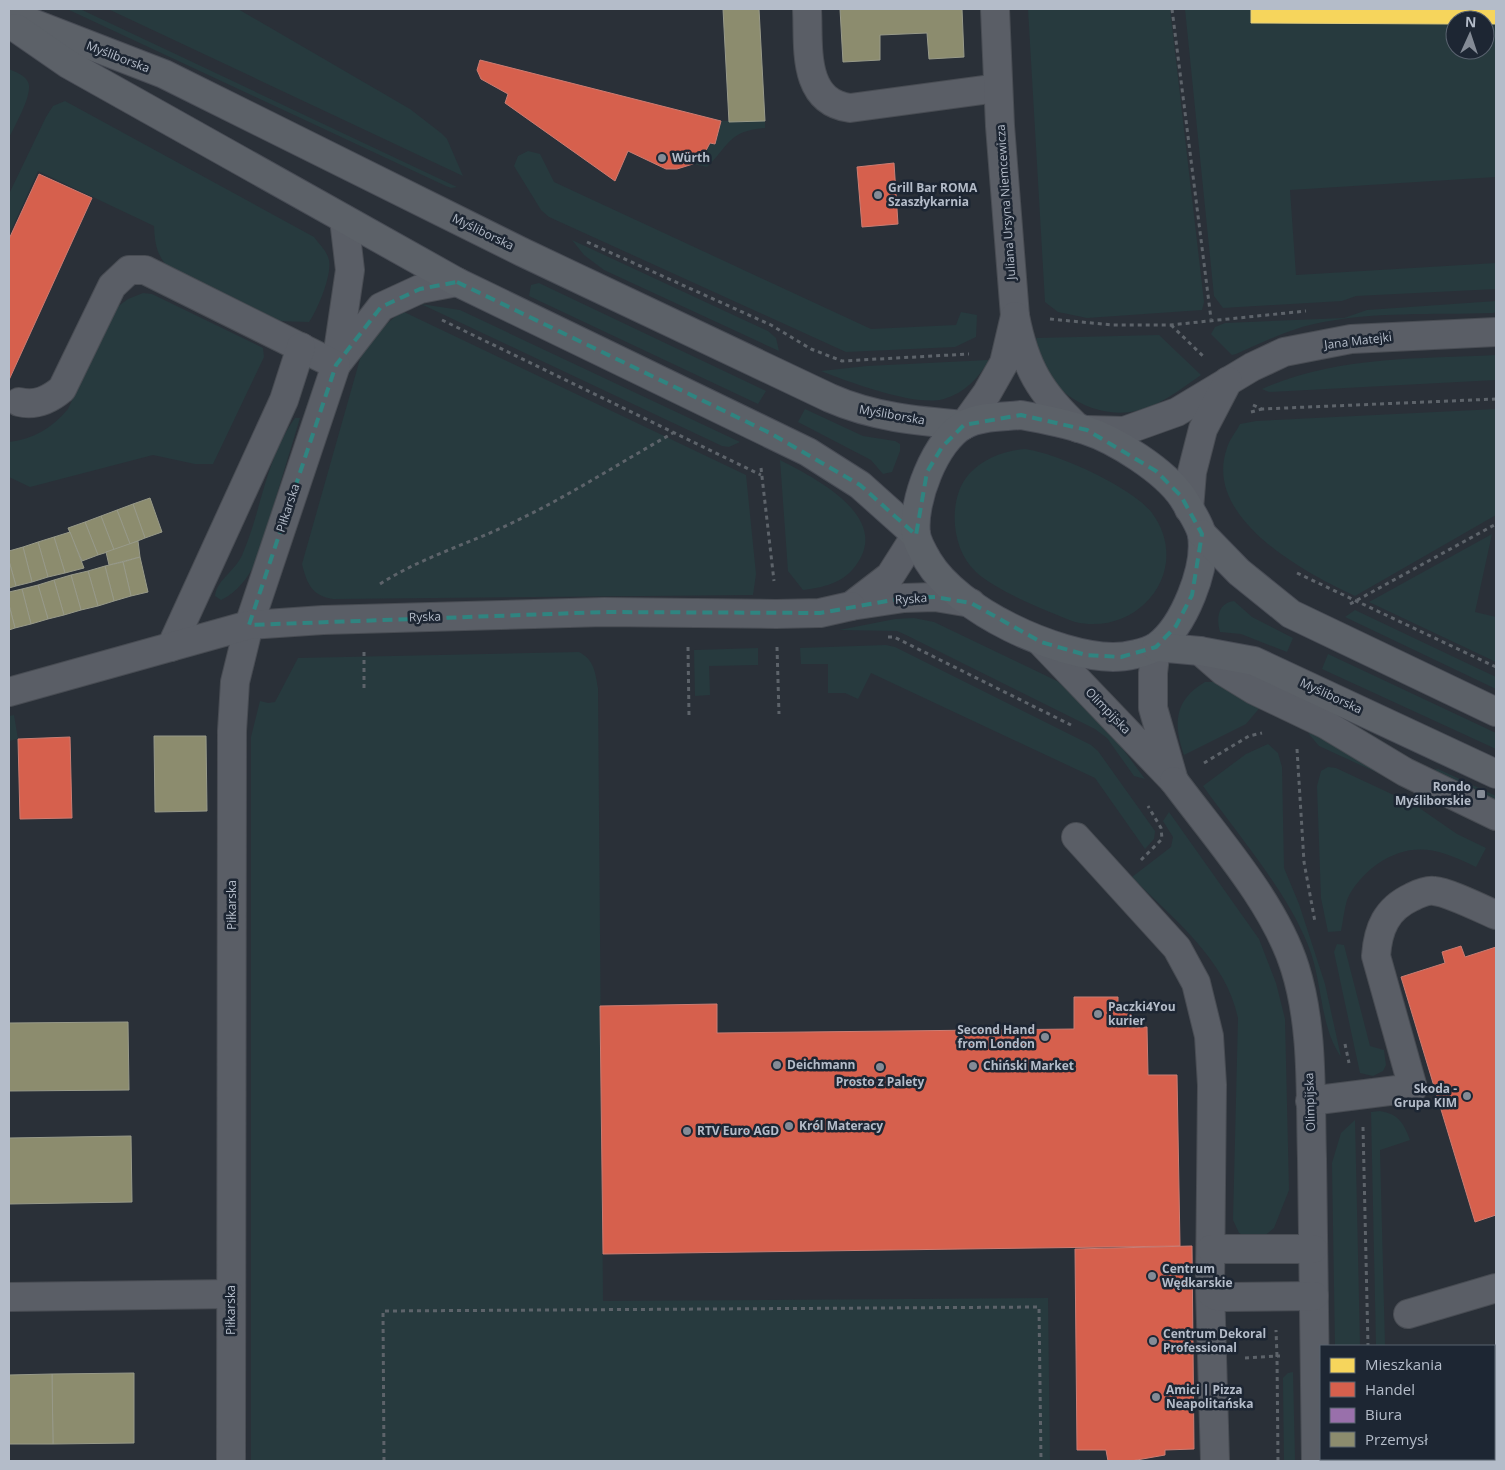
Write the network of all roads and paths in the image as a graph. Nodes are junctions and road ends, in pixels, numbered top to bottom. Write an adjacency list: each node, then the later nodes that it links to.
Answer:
1 (807, 9): 6 (street)
2 (995, 9): 6 (street, Juliana Ursyna Niemcewicza)
3 (1172, 9): 10 (path)
4 (9, 14): 21 (main road, Myśliborska)
5 (9, 24): 7 (main road)
6 (998, 88): 9 (street, Juliana Ursyna Niemcewicza)
7 (344, 219): 8 (main road); 15 (street, Piłkarska)
8 (457, 282): 15 (street, Piłkarska); 28 (main road)
9 (1015, 316): 10 (path); 21 (street, Juliana Ursyna Niemcewicza); 22 (street, Juliana Ursyna Niemcewicza)
10 (1170, 325): 16 (path)
11 (1496, 332): 16 (street, Jana Matejki)
12 (301, 347): 15 (street); 18 (street); 41 (street)
13 (812, 348): 14 (path)
14 (972, 354)
15 (336, 365): 35 (street, Piłkarska)
16 (1228, 381): 19 (path); 22 (street, Jana Matejki); 25 (street)
17 (1496, 399): 19 (path)
18 (19, 402)
19 (1262, 409): 20 (path)
20 (1246, 414)
21 (964, 425): 22 (main road); 28 (main road)
22 (1082, 429): 25 (main road)
23 (674, 432): 30 (path)
24 (761, 475): 34 (path)
25 (1189, 509): 27 (main road)
26 (1496, 524): 31 (path)
27 (1202, 534): 36 (main road); 40 (main road)
28 (916, 535): 32 (main road); 33 (street, Ryska)
29 (1291, 570): 31 (path)
30 (372, 589)
31 (1356, 602): 36 (path); 43 (path)
32 (971, 603): 33 (street, Ryska); 39 (main road)
33 (851, 606): 34 (street, Ryska)
34 (776, 614): 35 (street, Ryska); 46 (path)
35 (249, 625): 41 (street, Ryska); 61 (street, Piłkarska)
36 (1322, 630): 45 (main road)
37 (884, 637): 48 (path)
38 (688, 642): 47 (path)
39 (1041, 642): 40 (main road); 51 (street, Olimpijska)
40 (1156, 647): 42 (main road, Myśliborska); 51 (street, Olimpijska)
41 (171, 648): 44 (street, Ryska)
42 (1200, 651): 50 (main road, Myśliborska); 52 (street)
43 (1496, 667)
44 (9, 692)
45 (1496, 712)
46 (779, 714)
47 (689, 715)
48 (1076, 727)
49 (1267, 732): 51 (path)
50 (1496, 774)
51 (1174, 781): 54 (path); 56 (street, Olimpijska)
52 (1496, 816)
53 (1076, 837): 54 (street)
54 (1117, 881): 57 (street)
55 (1496, 915): 56 (street)
56 (1310, 1101): 58 (street, Olimpijska)
57 (1211, 1249): 58 (street); 60 (street)
58 (1313, 1249): 63 (street, Olimpijska)
59 (1496, 1288): 65 (street)
60 (1211, 1293): 62 (street); 66 (street)
61 (230, 1294): 64 (street); 67 (street, Piłkarska)
62 (1275, 1296): 63 (street); 66 (path)
63 (1314, 1296): 71 (street, Olimpijska)
64 (9, 1297)
65 (1408, 1314)
66 (1213, 1361): 70 (street)
67 (231, 1461)
68 (384, 1461): 69 (path)
69 (1040, 1461)
70 (1215, 1461)
71 (1316, 1461)

